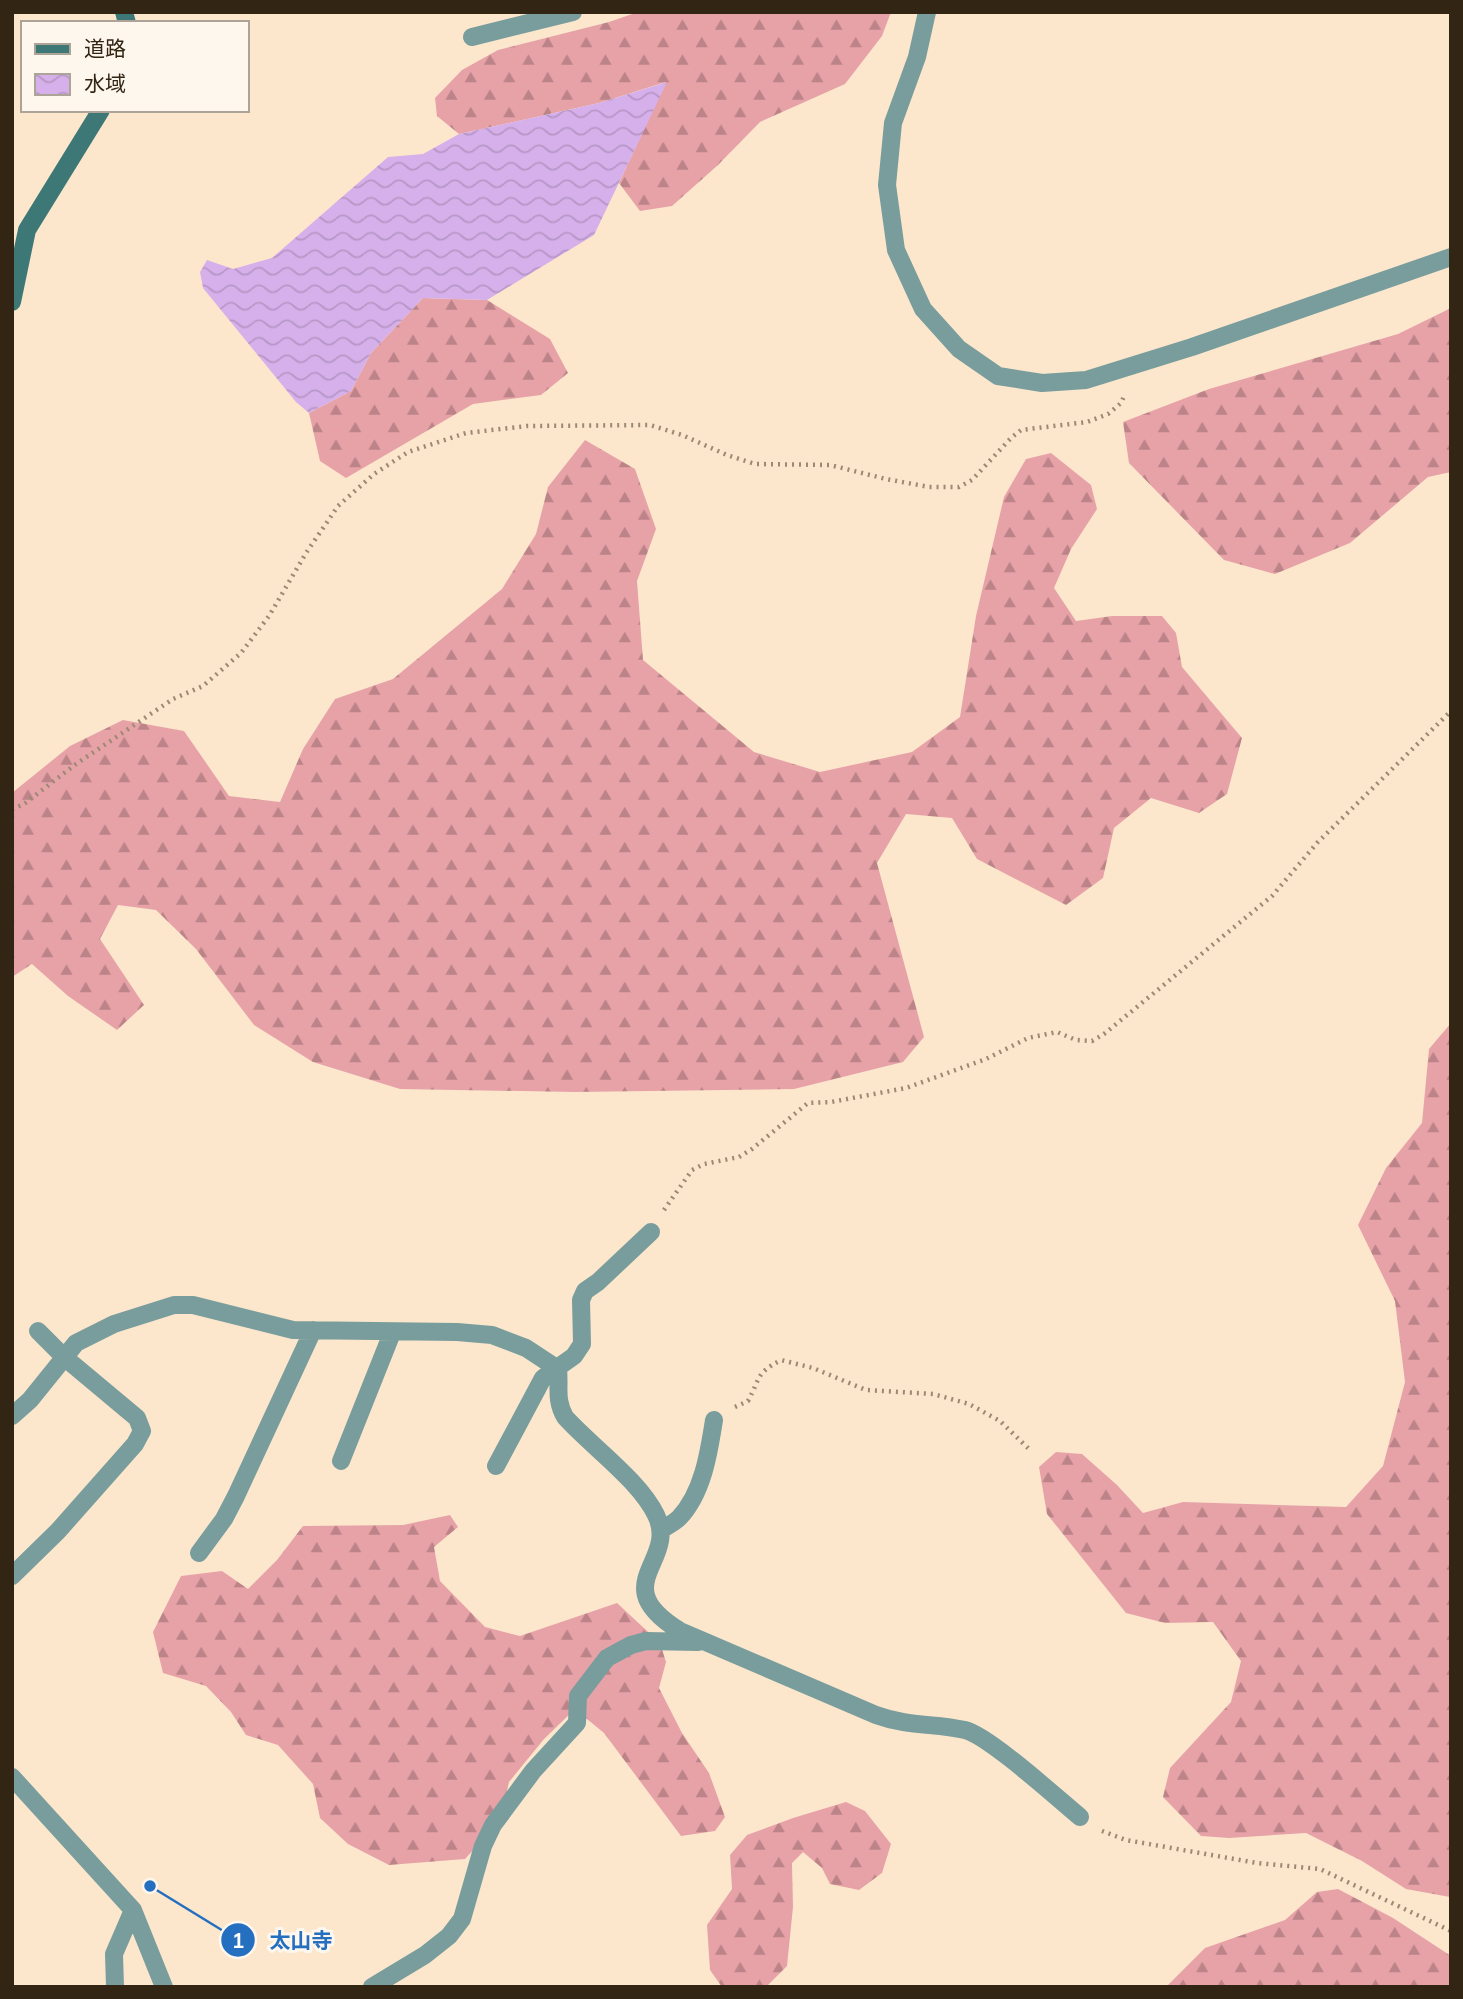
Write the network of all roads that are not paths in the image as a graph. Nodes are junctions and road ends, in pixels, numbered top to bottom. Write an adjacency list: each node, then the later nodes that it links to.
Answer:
1 (573, 12): 3 (street)
2 (927, 12): 5 (street)
3 (472, 37)
4 (101, 112): 6 (main road)
5 (1451, 257)
6 (12, 302)
7 (651, 1232): 12 (street)
8 (313, 1330): 10 (street); 11 (street); 18 (street)
9 (38, 1331): 11 (street)
10 (392, 1333): 12 (street); 15 (street)
11 (64, 1357): 13 (street); 19 (street)
12 (558, 1369): 16 (street); 17 (street)
13 (12, 1416)
14 (714, 1420): 17 (street)
15 (341, 1461)
16 (496, 1466)
17 (661, 1530): 20 (street)
18 (199, 1553)
19 (12, 1576)
20 (706, 1643): 22 (street); 26 (street)
21 (12, 1777): 23 (street)
22 (1080, 1817)
23 (133, 1910): 24 (street); 25 (street)
24 (115, 1987)
25 (164, 1987)
26 (372, 1987)

